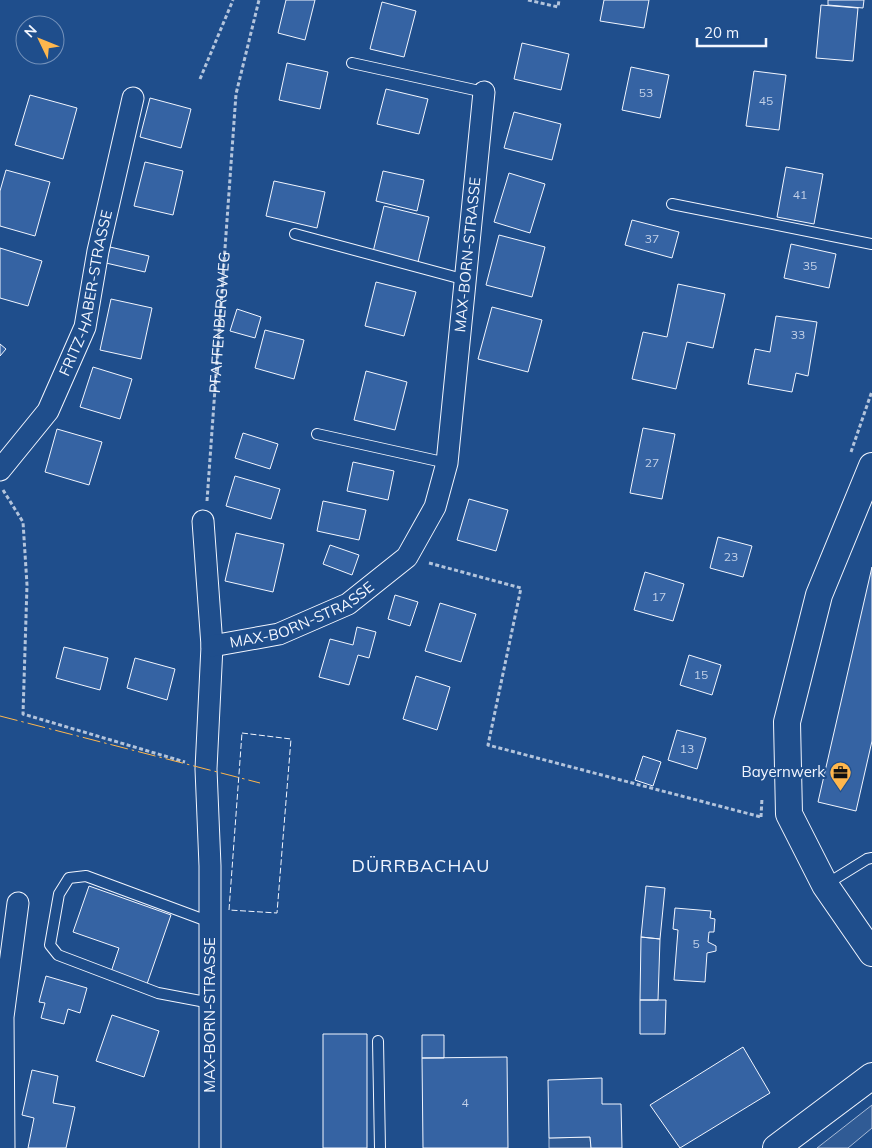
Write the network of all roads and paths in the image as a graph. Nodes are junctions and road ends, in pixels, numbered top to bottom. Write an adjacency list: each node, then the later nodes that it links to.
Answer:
1 (233, 0): 6 (path)
2 (259, 0): 18 (path, PFAFFENBERGWEG)
3 (528, 0): 4 (path)
4 (559, 0)
5 (352, 64): 7 (lane)
6 (200, 79)
7 (484, 92): 12 (street, MAX-BORN-STRASSE)
8 (133, 98): 16 (street, FRITZ-HABER-STRASSE)
9 (672, 204): 11 (lane)
10 (296, 234): 12 (lane)
11 (872, 244)
12 (466, 280): 14 (street, MAX-BORN-STRASSE)
13 (317, 434): 14 (lane)
14 (447, 463): 19 (street, MAX-BORN-STRASSE)
15 (872, 466): 24 (street)
16 (0, 470)
17 (0, 486): 21 (path)
18 (203, 521): 20 (street)
19 (407, 557): 20 (street, MAX-BORN-STRASSE); 22 (path)
20 (212, 646): 21 (street, MAX-BORN-STRASSE)
21 (206, 769): 26 (street, MAX-BORN-STRASSE)
22 (761, 817)
23 (872, 858): 24 (lane)
24 (825, 885): 27 (street)
25 (18, 903): 31 (street)
26 (210, 922): 28 (street, MAX-BORN-STRASSE); 28 (lane)
27 (872, 953)
28 (211, 1004): 32 (street, MAX-BORN-STRASSE)
29 (378, 1041): 33 (lane)
30 (872, 1076): 34 (street)
31 (4, 1148)
32 (210, 1148)
33 (380, 1148)
34 (776, 1148)

